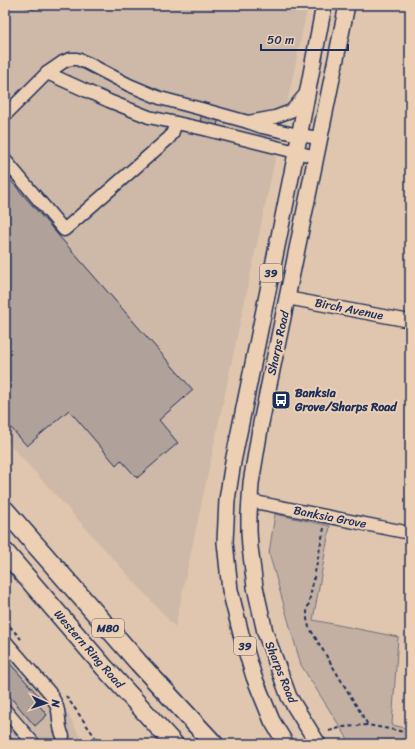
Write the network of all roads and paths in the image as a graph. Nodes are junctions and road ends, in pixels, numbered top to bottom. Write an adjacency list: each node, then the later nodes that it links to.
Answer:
1 (324, 5): 4 (main road, Sharps Road / 39)
2 (347, 5): 9 (main road, Sharps Road / 39)
3 (47, 73): 5 (street); 6 (street); 7 (street)
4 (308, 90): 6 (street); 8 (main road, Sharps Road / 39)
5 (5, 115)
6 (248, 122): 8 (street)
7 (176, 123): 10 (street); 12 (street)
8 (299, 135): 9 (street); 10 (main road, Sharps Road / 39)
9 (319, 138): 11 (main road, Sharps Road / 39)
10 (296, 153): 11 (street); 23 (main road, Sharps Road / 39)
11 (316, 157): 13 (main road, Sharps Road / 39)
12 (5, 160)
13 (287, 298): 14 (street, Birch Avenue); 15 (main road, Sharps Road / 39)
14 (410, 321)
15 (250, 501): 18 (street, Banksia Grove); 22 (main road, Sharps Road / 39)
16 (5, 510): 31 (highway, M80)
17 (324, 528): 25 (path)
18 (410, 533)
19 (5, 552): 30 (highway, Western Ring Road / M80)
20 (5, 642): 28 (street)
21 (5, 652): 28 (street)
22 (289, 697): 23 (main road); 33 (main road, Sharps Road / 39)
23 (266, 705): 32 (main road, Sharps Road / 39)
24 (5, 710): 29 (street)
25 (368, 725): 26 (path); 27 (path)
26 (329, 731)
27 (410, 733)
28 (66, 740)
29 (31, 742)
30 (174, 744)
31 (214, 744)
32 (286, 744)
33 (318, 744)

